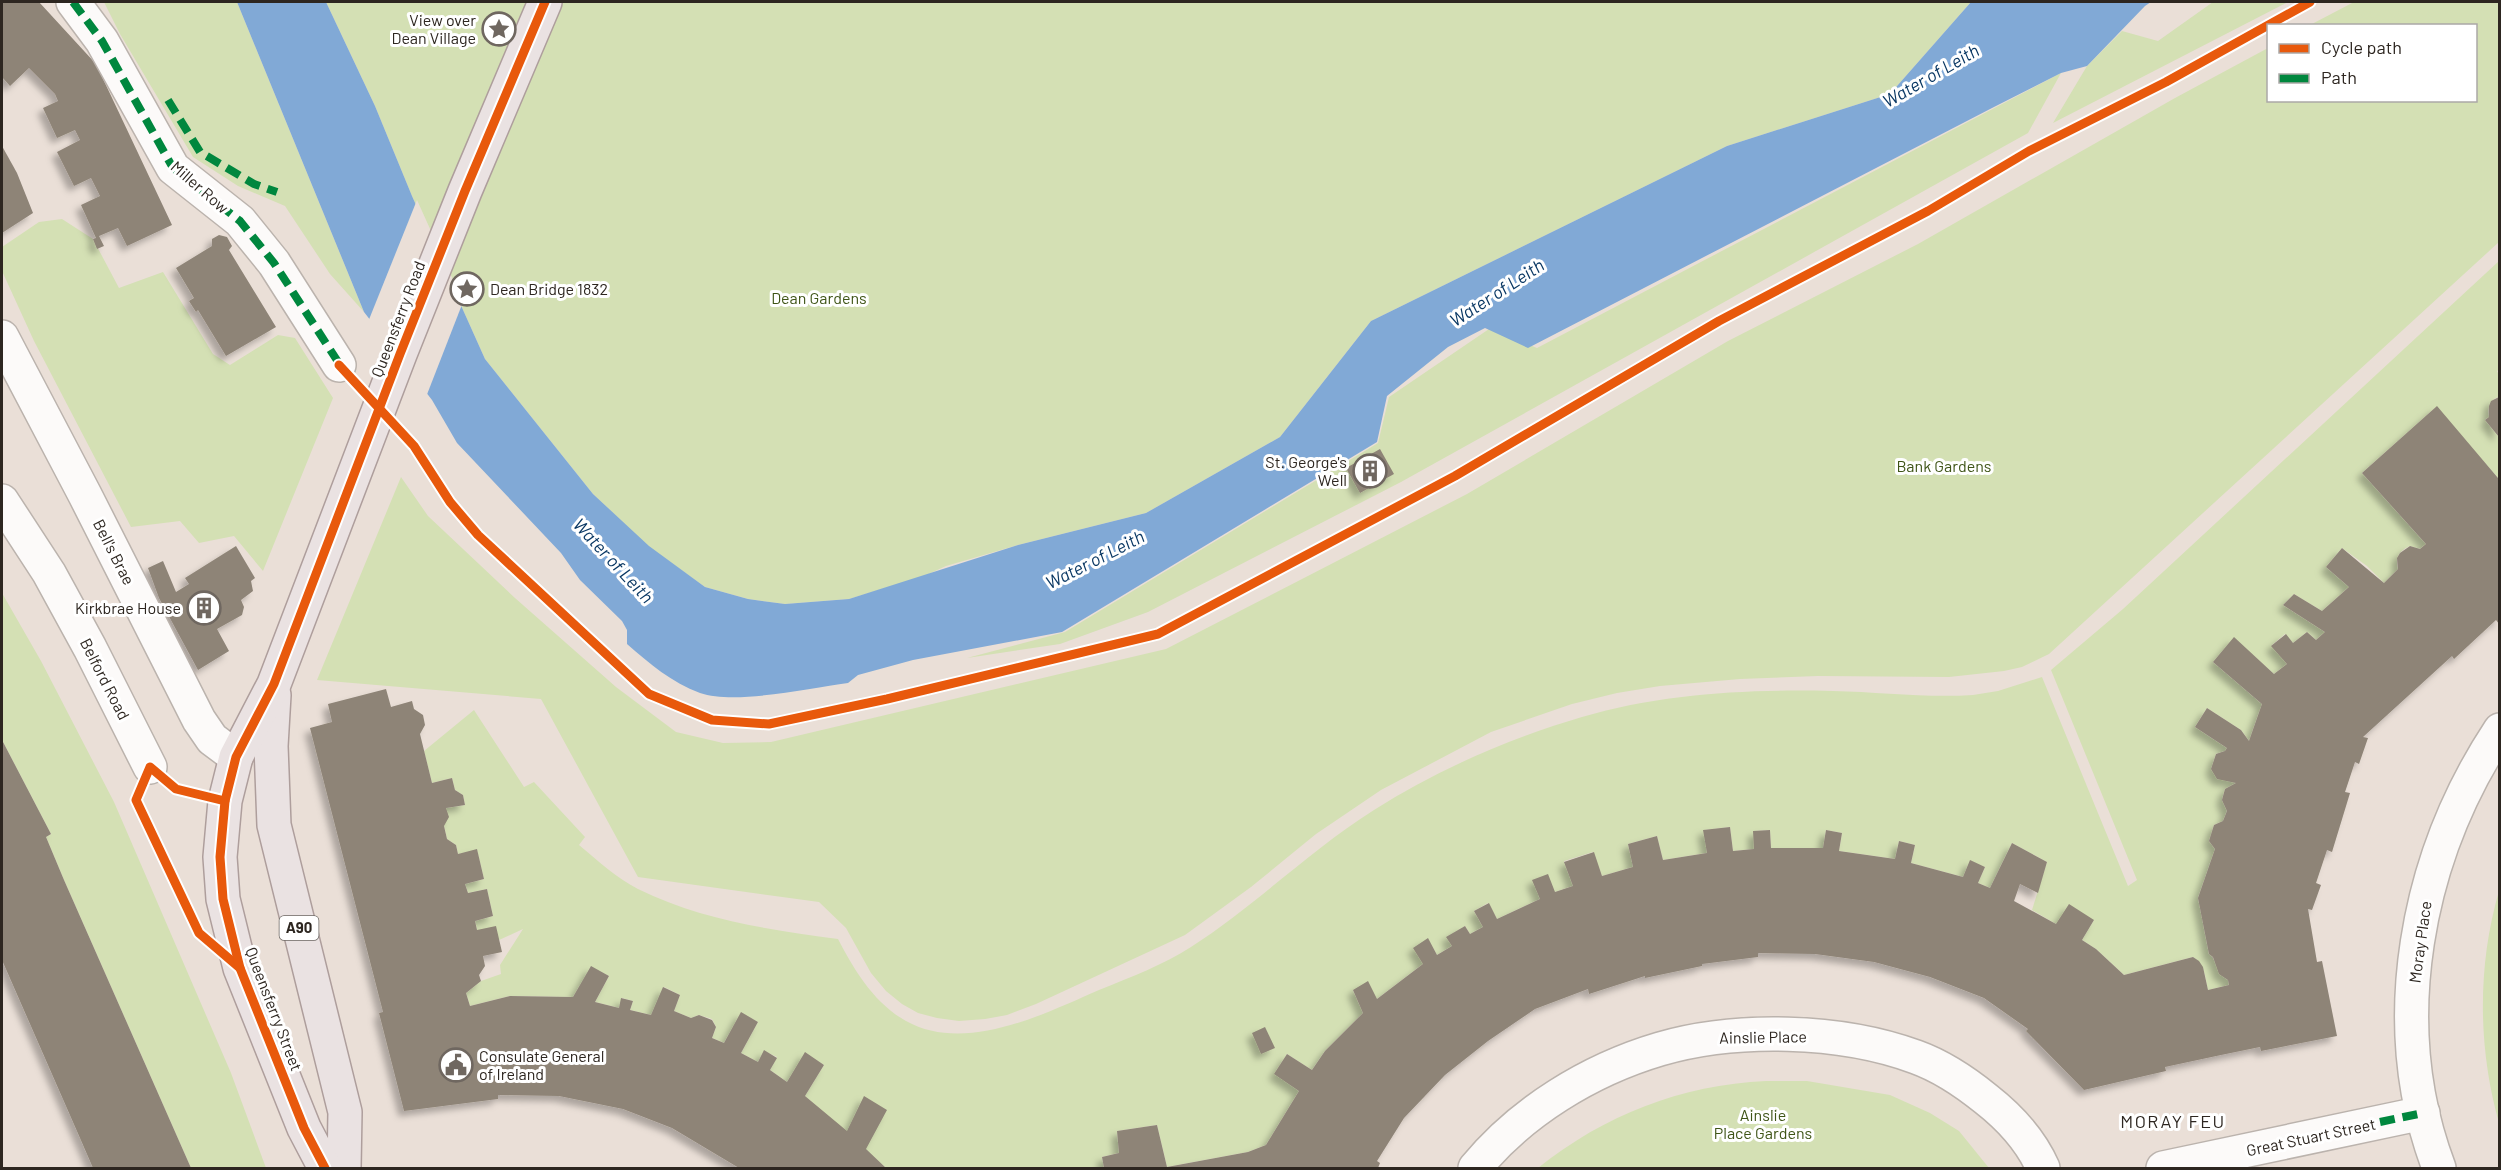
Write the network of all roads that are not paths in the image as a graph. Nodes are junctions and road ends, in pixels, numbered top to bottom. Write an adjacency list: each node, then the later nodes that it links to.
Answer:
1 (73, 2): 4 (street, Miller Row)
2 (545, 2): 6 (main road, Queensferry Road / A90)
3 (2, 337): 8 (street, Bell's Brae)
4 (339, 365)
5 (2, 501): 9 (street, Belford Road)
6 (274, 684): 8 (main road, Queensferry Street / A90); 12 (main road, A90)
7 (2499, 730): 10 (street, Moray Place)
8 (236, 757): 11 (main road, Queensferry Street / A90)
9 (150, 767)
10 (2423, 1113): 15 (street, Great Stuart Street); 16 (street, Moray Place)
11 (325, 1168)
12 (344, 1168)
13 (1475, 1168): 14 (street, Ainslie Place)
14 (2043, 1168)
15 (2163, 1168)
16 (2439, 1168)

